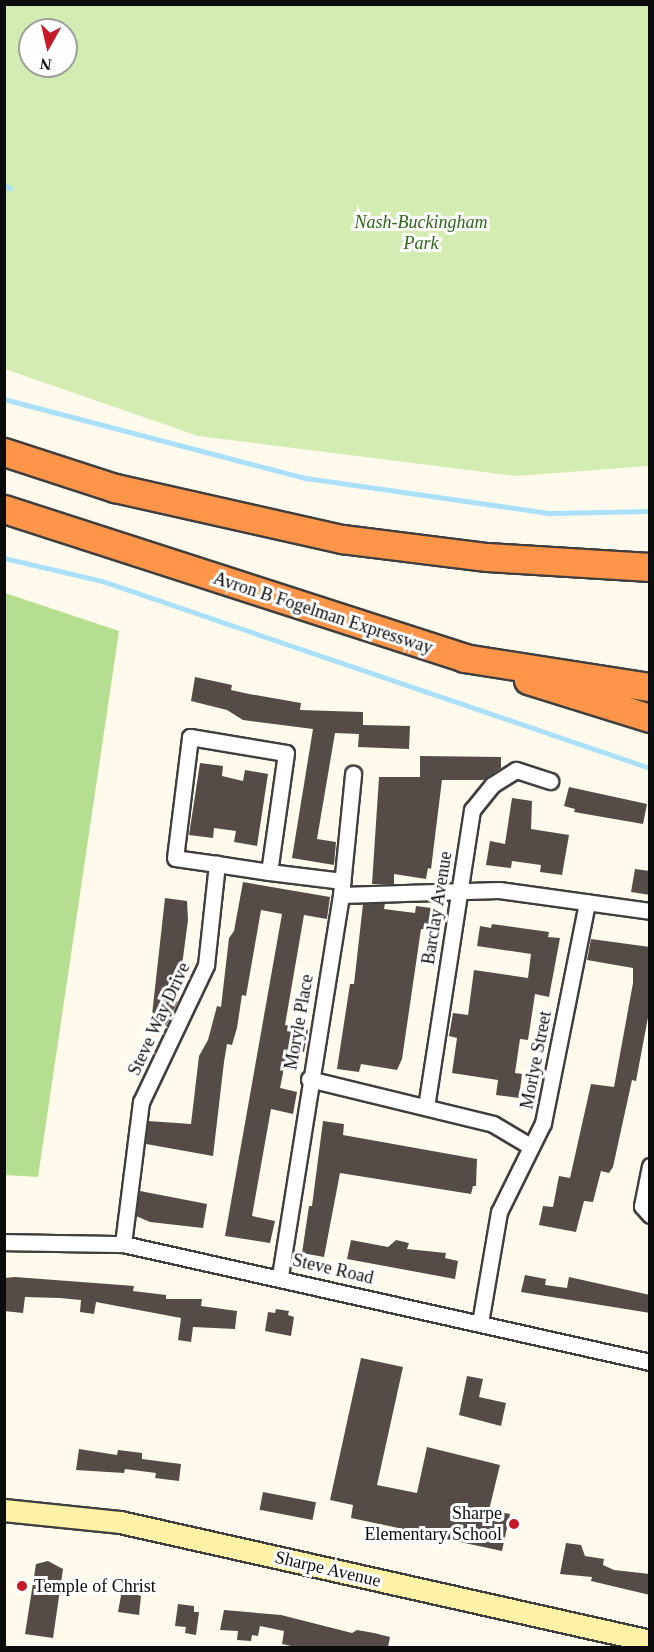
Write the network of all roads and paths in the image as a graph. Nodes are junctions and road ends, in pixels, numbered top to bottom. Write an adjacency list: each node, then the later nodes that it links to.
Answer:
1 (4, 452): 3 (highway)
2 (4, 509): 4 (highway, Avron B Fogelman Expressway)
3 (646, 566)
4 (464, 658): 5 (highway, Avron B Fogelman Expressway); 6 (highway)
5 (650, 687)
6 (650, 718)
7 (353, 774): 11 (street, Moryle Place)
8 (550, 781): 12 (street, Barclay Avenue)
9 (217, 864): 10 (street); 10 (street); 21 (street, Steve Way Drive)
10 (269, 872): 11 (street)
11 (341, 888): 12 (street); 15 (street, Moryle Place)
12 (459, 893): 13 (street); 16 (street, Barclay Avenue)
13 (587, 902): 14 (street); 17 (street, Morlye Street)
14 (650, 911)
15 (309, 1079): 16 (street); 22 (street, Moryle Place)
16 (426, 1107): 17 (street)
17 (530, 1146): 23 (street, Morlye Street)
18 (650, 1166): 19 (street)
19 (650, 1215)
20 (4, 1242): 21 (street, Steve Road)
21 (123, 1244): 22 (street, Steve Road)
22 (280, 1276): 23 (street, Steve Road)
23 (480, 1323): 24 (street, Steve Road)
24 (650, 1362)
25 (4, 1510): 26 (street, Sharpe Avenue)
26 (650, 1641)

